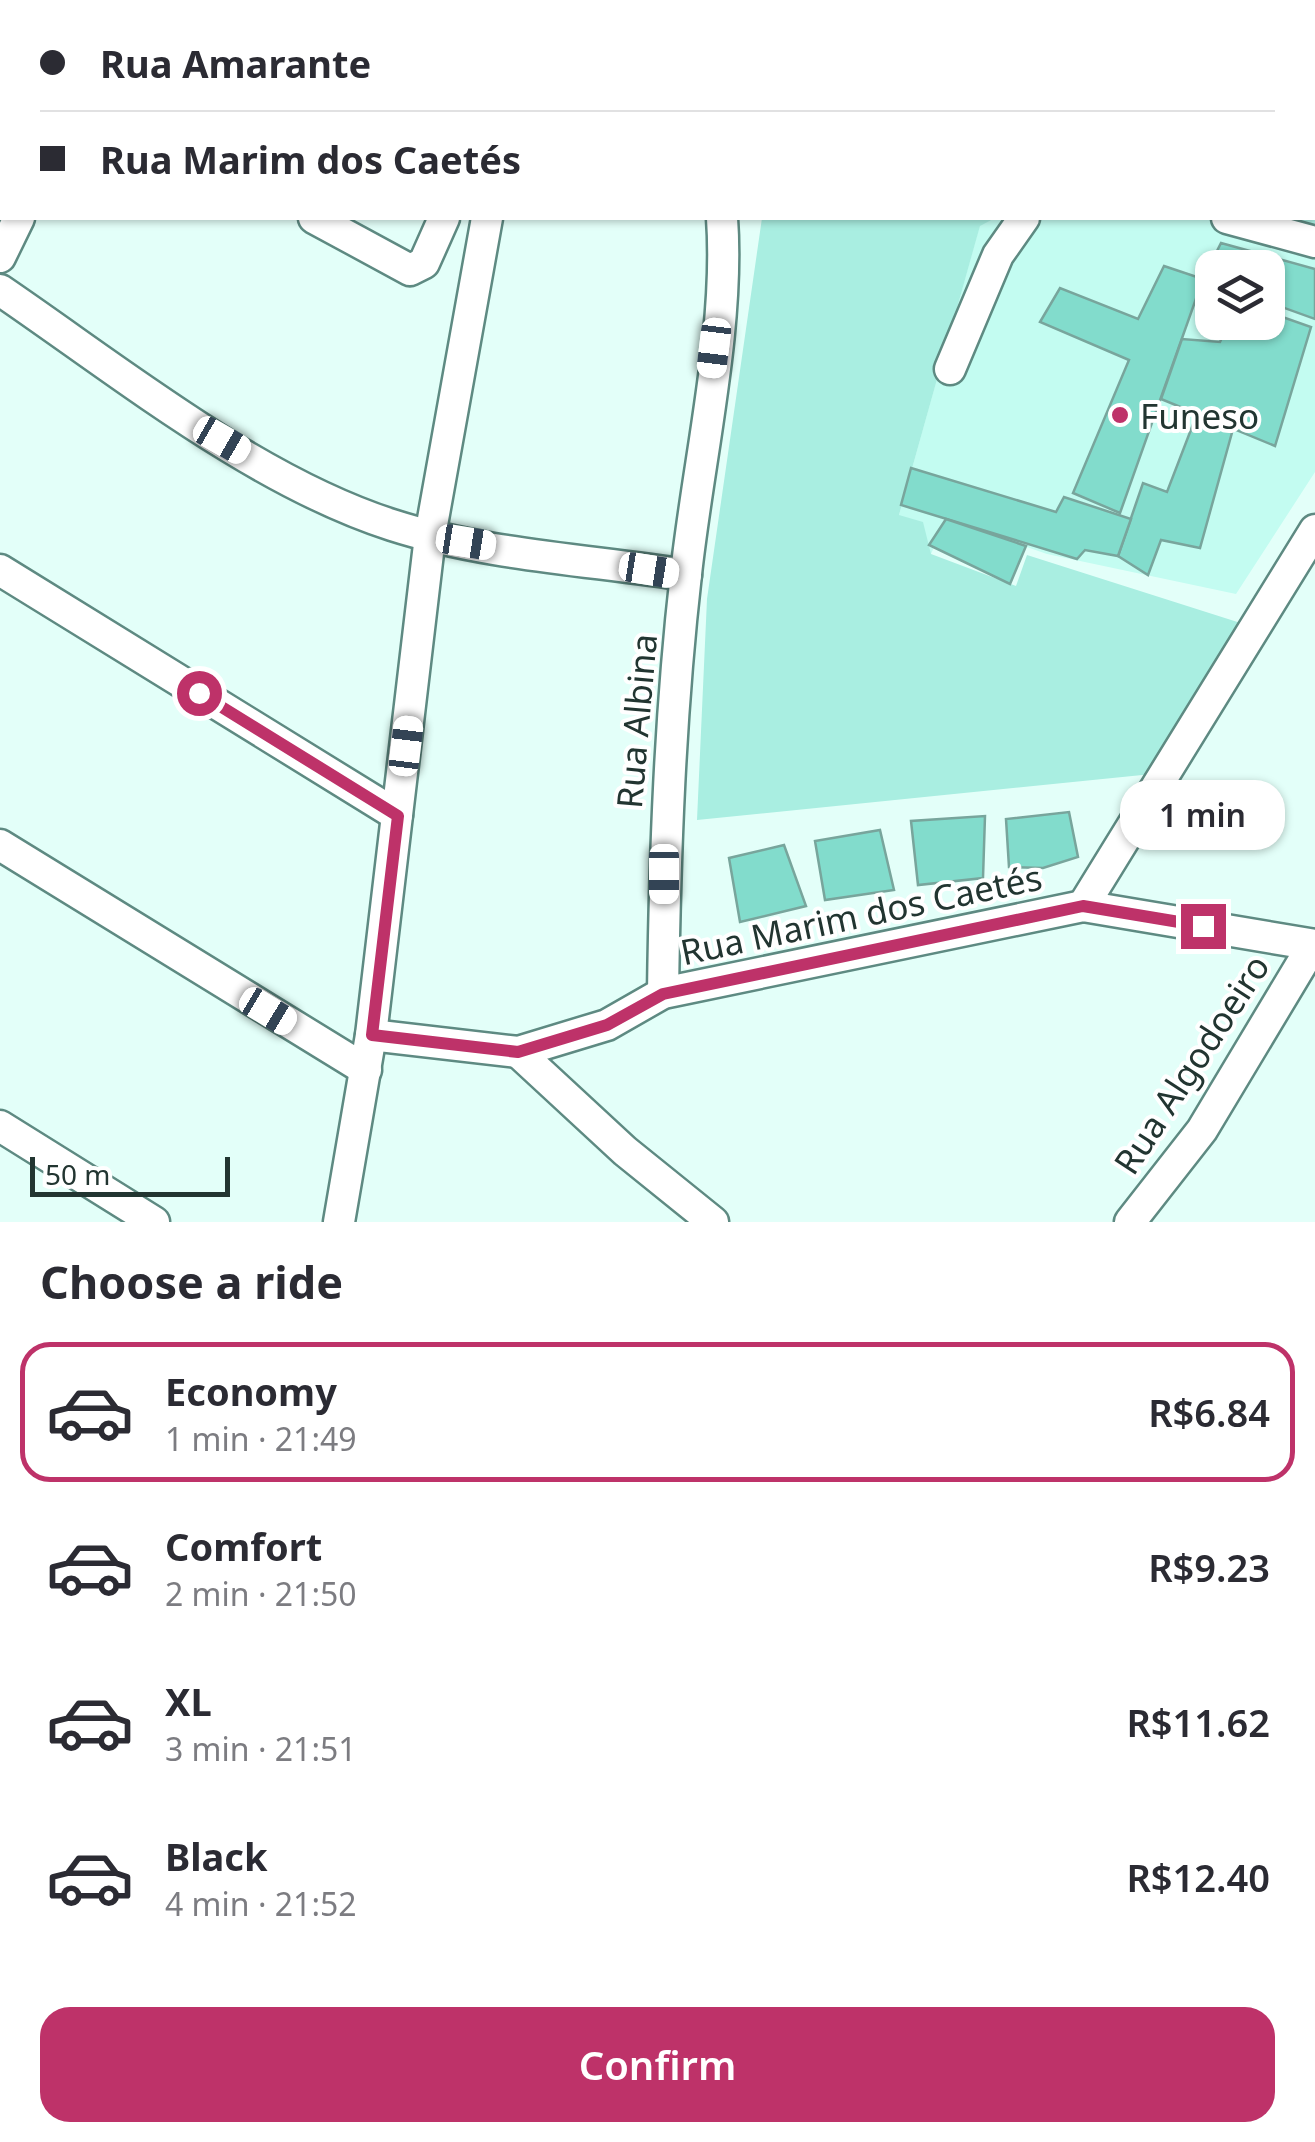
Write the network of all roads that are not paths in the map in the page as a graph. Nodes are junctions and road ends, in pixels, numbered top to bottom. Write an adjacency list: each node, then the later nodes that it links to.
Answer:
1 (18, 220): 9 (street)
2 (318, 220): 3 (street)
3 (443, 220)
4 (487, 220): 13 (street)
5 (722, 220): 15 (street, Rua Albina)
6 (1023, 220): 11 (street)
7 (1235, 220): 8 (street)
8 (1315, 242)
9 (0, 257)
10 (0, 290): 13 (street)
11 (950, 369)
12 (1315, 530): 18 (street)
13 (430, 536): 15 (street); 16 (street)
14 (0, 570): 16 (street)
15 (686, 575): 20 (street, Rua Albina)
16 (398, 816): 21 (street)
17 (0, 845): 23 (street)
18 (1083, 906): 19 (street, Rua Marim dos Caetés); 20 (street, Rua Marim dos Caetés)
19 (1314, 945): 28 (street, Rua Algodoeiro)
20 (663, 994): 22 (street, Rua Marim dos Caetés)
21 (372, 1035): 22 (street, Rua Marim dos Caetés); 23 (street)
22 (518, 1052): 27 (street)
23 (366, 1070): 26 (street)
24 (0, 1126): 25 (street)
25 (154, 1222)
26 (339, 1222)
27 (713, 1222)
28 (1130, 1222)

